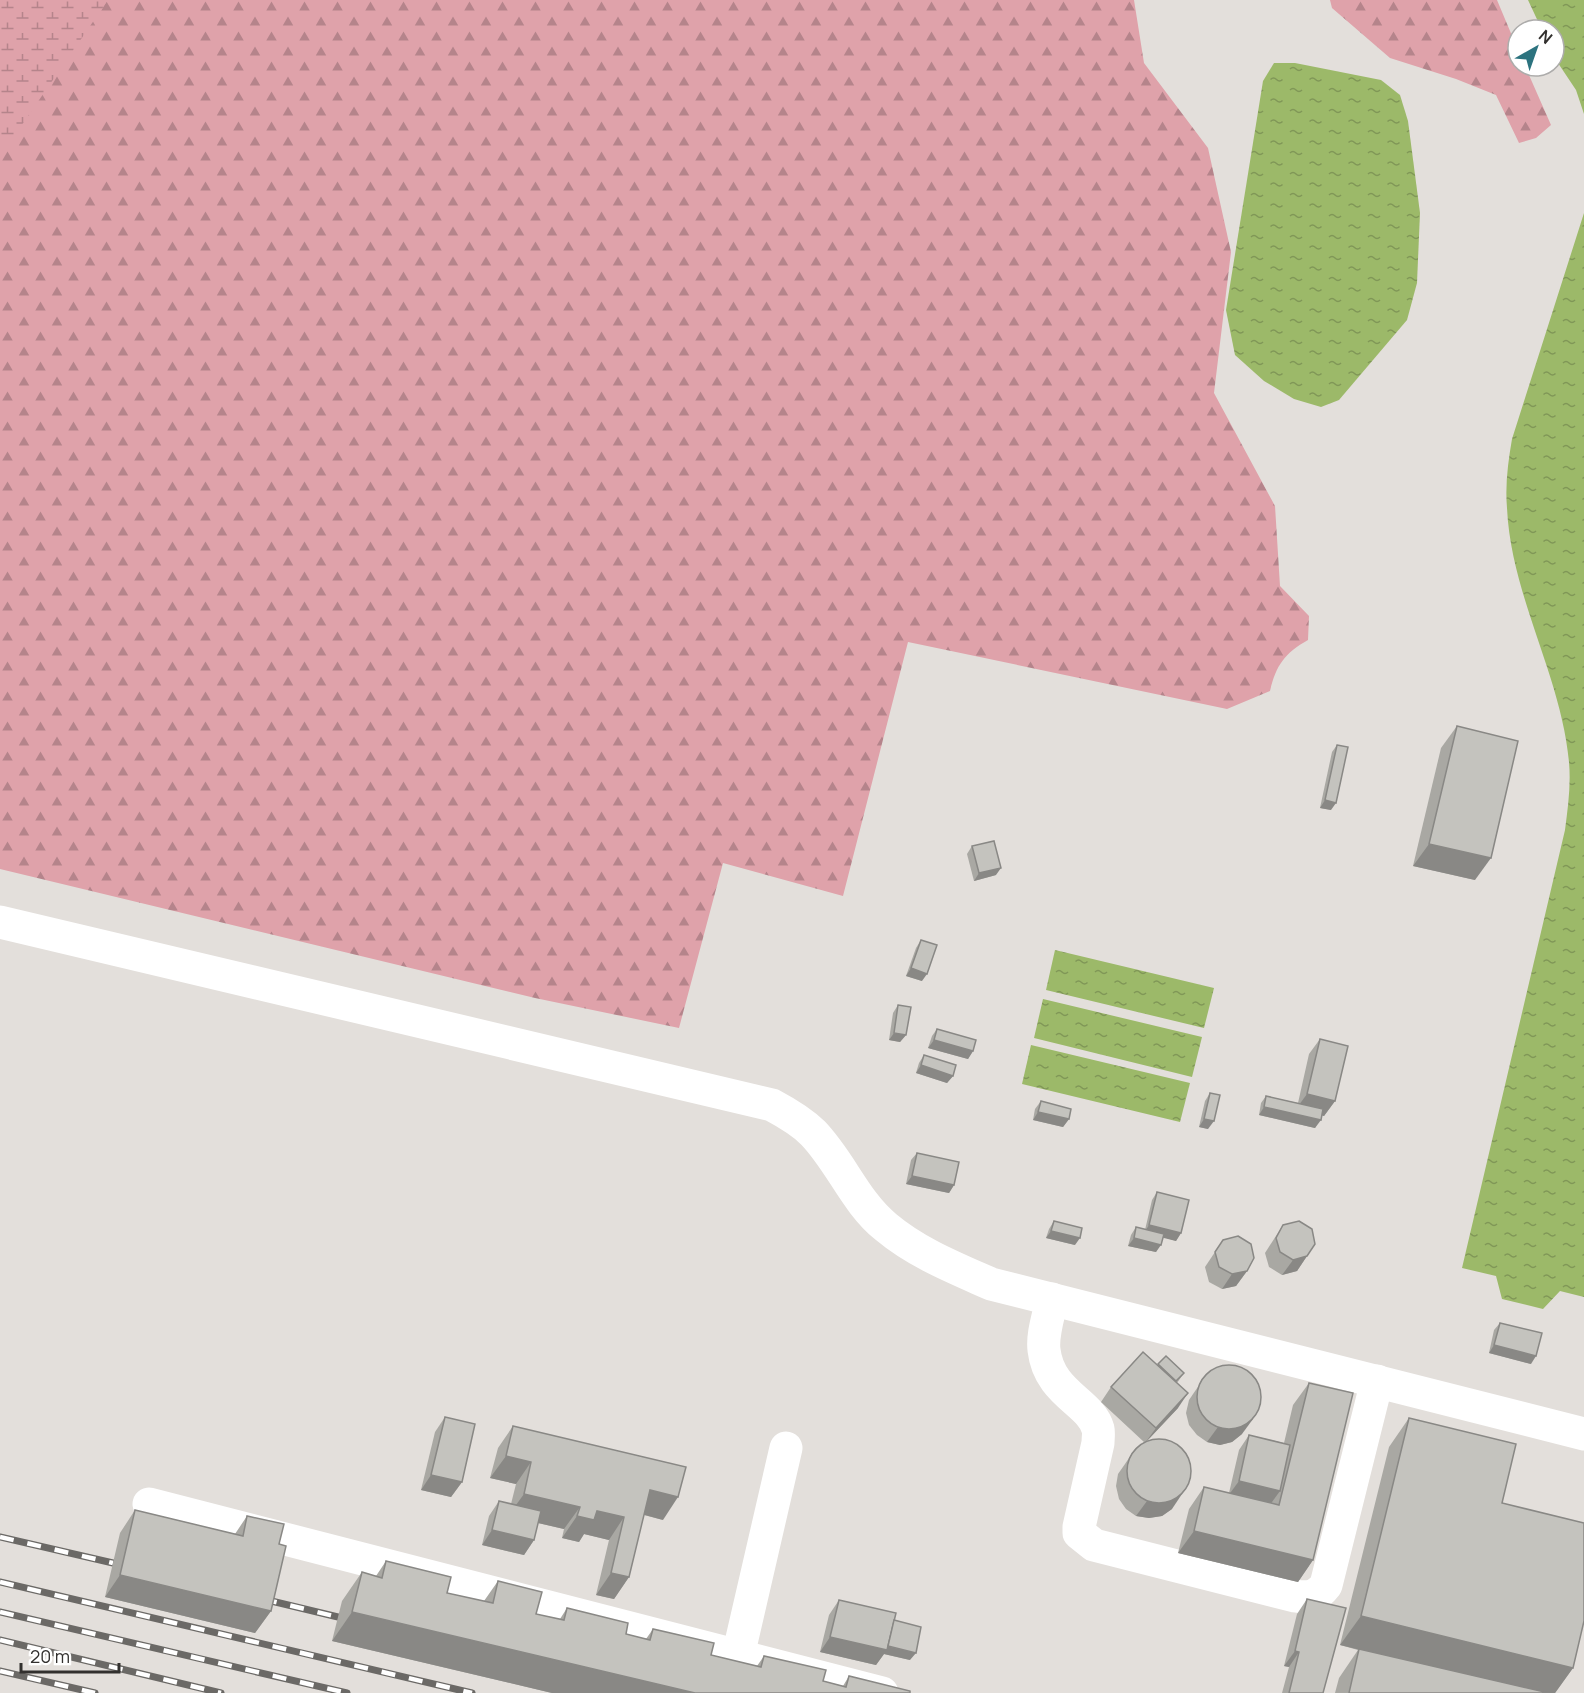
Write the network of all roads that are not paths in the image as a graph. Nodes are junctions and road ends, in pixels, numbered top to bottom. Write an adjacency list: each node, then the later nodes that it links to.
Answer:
1 (0, 922): 2 (lane)
2 (1052, 1299): 3 (lane); 3 (lane)
3 (1377, 1381): 4 (lane)
4 (1584, 1434)
5 (786, 1448): 7 (lane)
6 (149, 1504): 7 (lane)
7 (738, 1656): 8 (lane)
8 (882, 1693)

